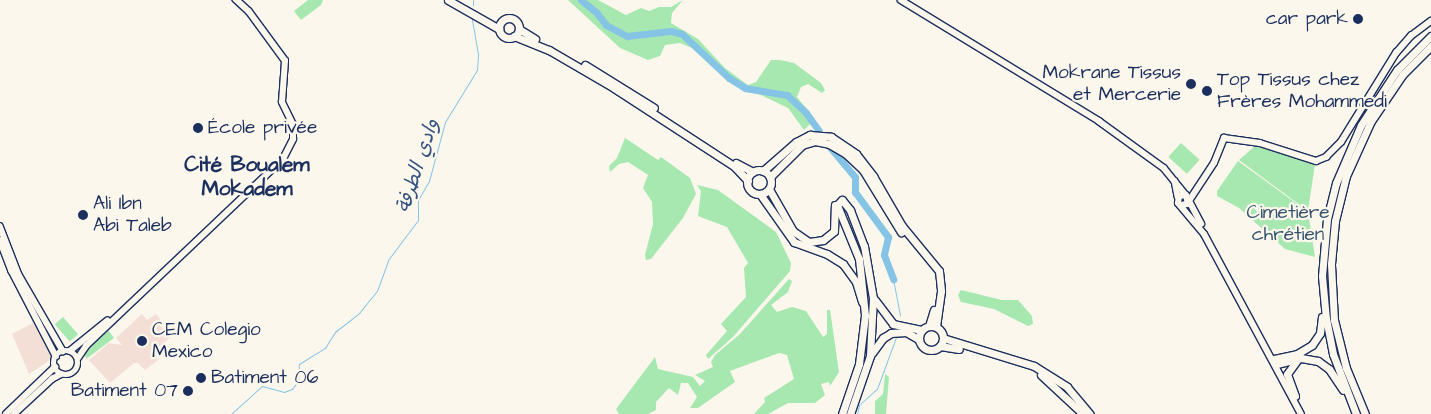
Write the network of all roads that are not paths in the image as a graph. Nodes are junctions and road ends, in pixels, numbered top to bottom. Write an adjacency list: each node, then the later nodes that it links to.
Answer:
1 (236, 0): 28 (street)
2 (448, 0): 7 (highway)
3 (458, 0): 5 (highway)
4 (901, 0): 16 (street)
5 (502, 20): 7 (highway); 8 (highway)
6 (1431, 21): 17 (street)
7 (499, 29): 9 (highway)
8 (519, 29): 9 (highway); 13 (highway)
9 (514, 36): 15 (highway)
10 (1431, 36): 29 (highway)
11 (1431, 46): 56 (highway)
12 (764, 171): 13 (highway); 14 (highway); 31 (highway)
13 (753, 172): 15 (highway)
14 (770, 177): 18 (highway); 31 (highway)
15 (748, 181): 19 (highway)
16 (1176, 181): 20 (street); 21 (street)
17 (1199, 185): 20 (street); 22 (street)
18 (769, 189): 19 (highway); 23 (highway)
19 (760, 194): 30 (highway)
20 (1185, 194): 21 (main road); 22 (main road)
21 (1178, 197): 24 (main road)
22 (1189, 201): 24 (main road); 42 (main road)
23 (837, 203): 27 (highway); 30 (highway)
24 (1180, 205): 53 (main road)
25 (0, 226): 36 (street)
26 (0, 240): 38 (street)
27 (873, 298): 32 (highway); 39 (highway)
28 (136, 299): 37 (street); 40 (street)
29 (1324, 309): 42 (highway); 45 (highway)
30 (865, 315): 49 (highway)
31 (933, 326): 32 (highway); 33 (highway)
32 (921, 330): 34 (highway)
33 (943, 338): 35 (highway); 52 (highway)
34 (918, 339): 35 (highway); 39 (highway)
35 (940, 346): 51 (highway)
36 (63, 351): 37 (street); 38 (street)
37 (70, 351): 40 (street)
38 (56, 356): 43 (street)
39 (870, 356): 50 (highway)
40 (78, 358): 44 (street)
41 (1301, 358): 42 (highway); 45 (highway); 46 (highway)
42 (1276, 362): 46 (main road)
43 (55, 368): 44 (street); 47 (street)
44 (61, 374): 48 (street)
45 (1347, 393): 55 (highway)
46 (1295, 396): 54 (main road)
47 (6, 414)
48 (14, 414)
49 (842, 414)
50 (850, 414)
51 (1083, 414)
52 (1090, 414)
53 (1301, 414)
54 (1305, 414)
55 (1356, 414)
56 (1365, 414)

